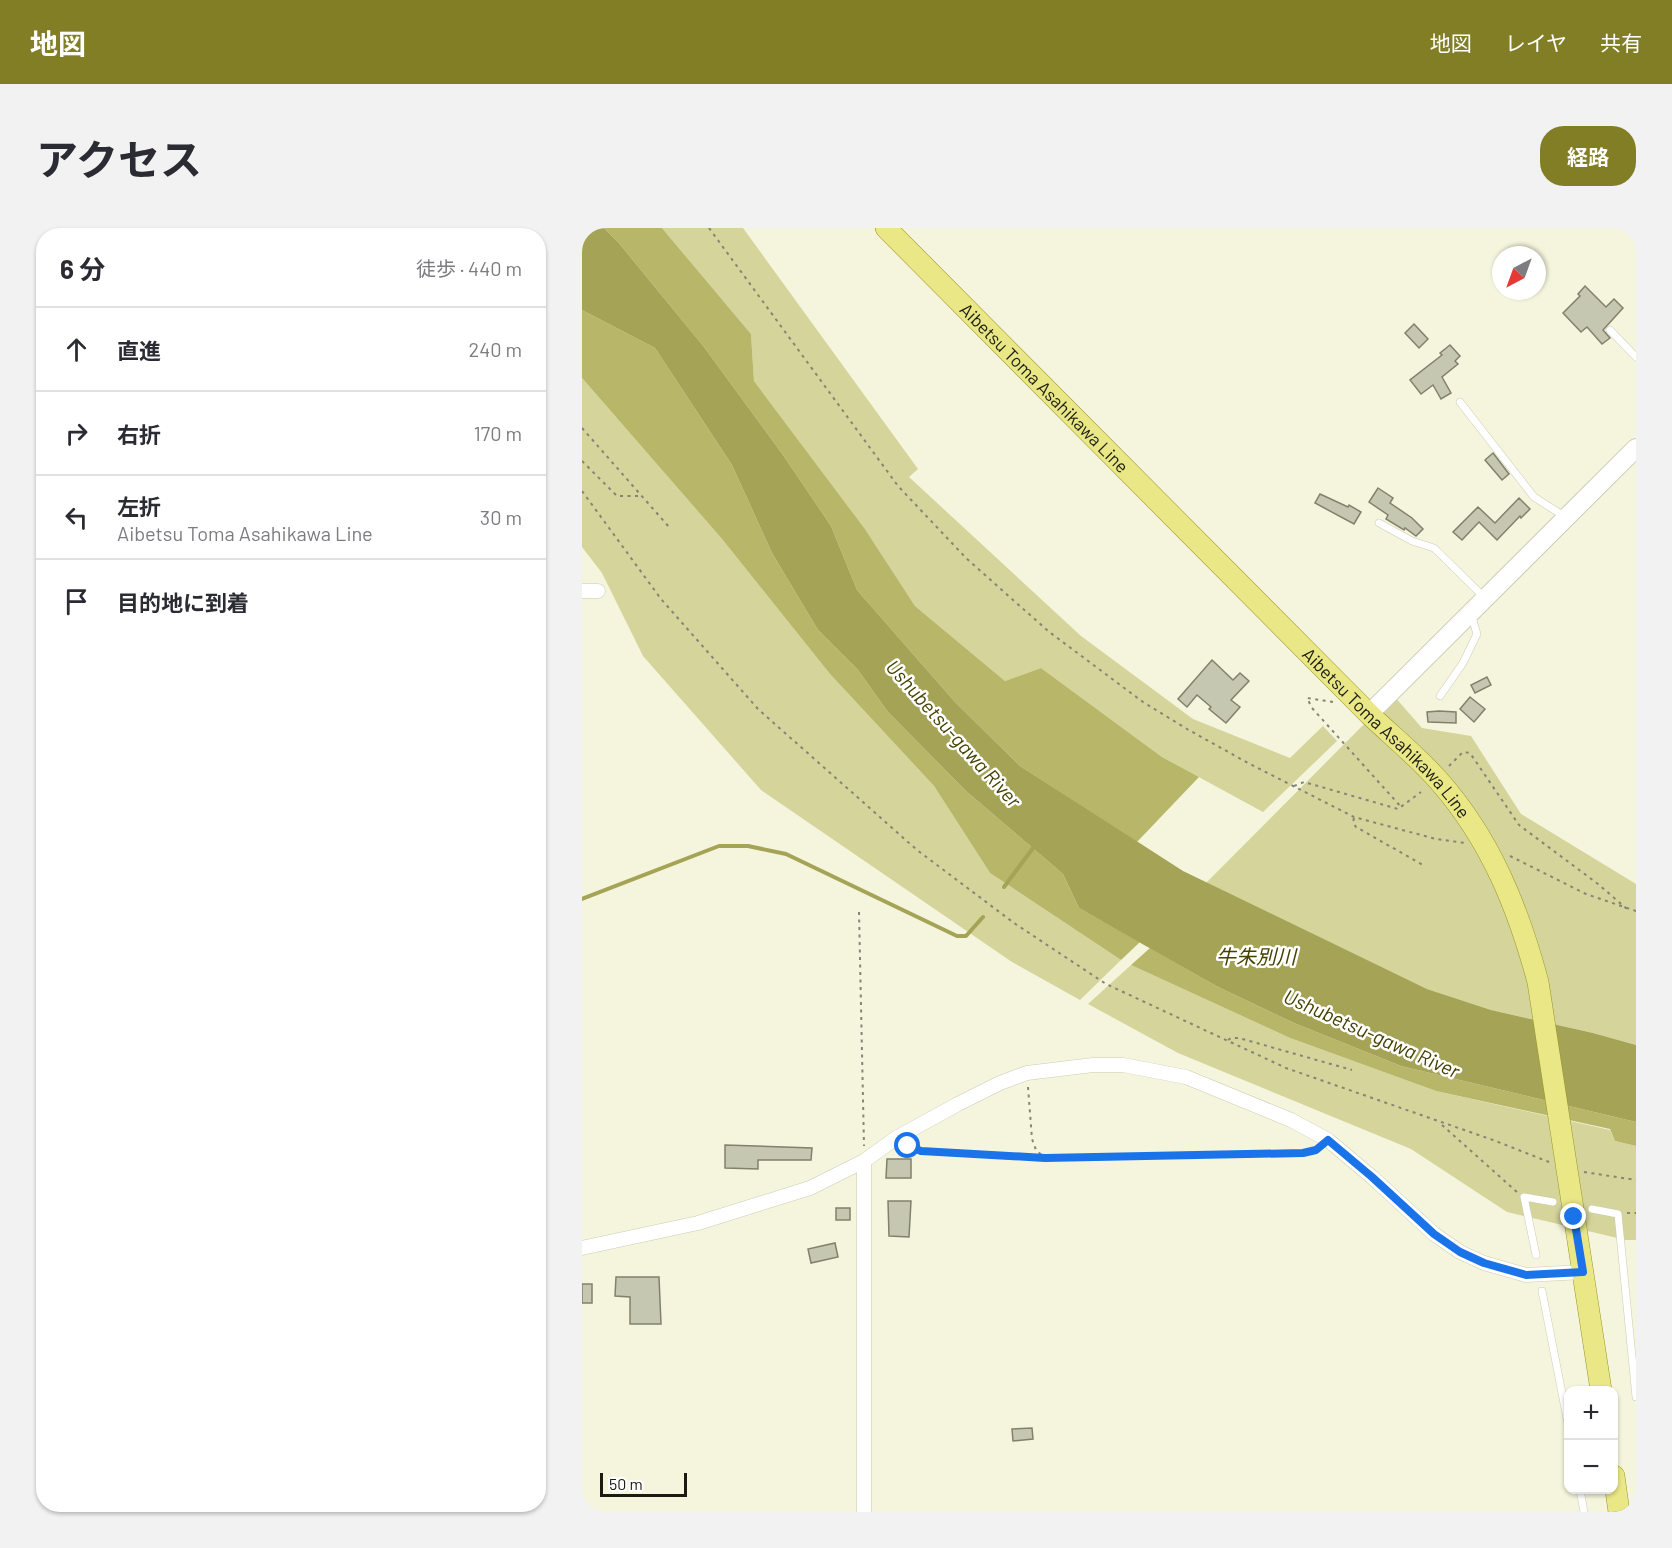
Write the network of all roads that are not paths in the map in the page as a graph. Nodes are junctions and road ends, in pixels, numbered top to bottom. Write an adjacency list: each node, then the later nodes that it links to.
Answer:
1 (886, 228): 13 (main road, Aibetsu Toma Asahikawa Line)
2 (1610, 330): 3 (lane)
3 (1636, 357)
4 (1460, 402): 6 (lane)
5 (1636, 448): 6 (street)
6 (1566, 517): 10 (street)
7 (1379, 523): 10 (lane)
8 (582, 591): 9 (street)
9 (598, 591)
10 (1485, 598): 11 (street)
11 (1470, 613): 12 (lane); 13 (street)
12 (1440, 696)
13 (1369, 714): 19 (main road, Aibetsu Toma Asahikawa Line)
14 (864, 1161): 17 (street); 19 (street); 26 (street)
15 (1553, 1202): 18 (lane)
16 (1593, 1209): 22 (lane)
17 (582, 1248)
18 (1536, 1255)
19 (1583, 1272): 21 (main road, Aibetsu Toma Asahikawa Line)
20 (1542, 1291): 23 (lane)
21 (1600, 1386)
22 (1636, 1397)
23 (1564, 1403)
24 (1581, 1494): 27 (lane)
25 (1616, 1494): 28 (main road)
26 (864, 1512)
27 (1584, 1512)
28 (1619, 1512)

